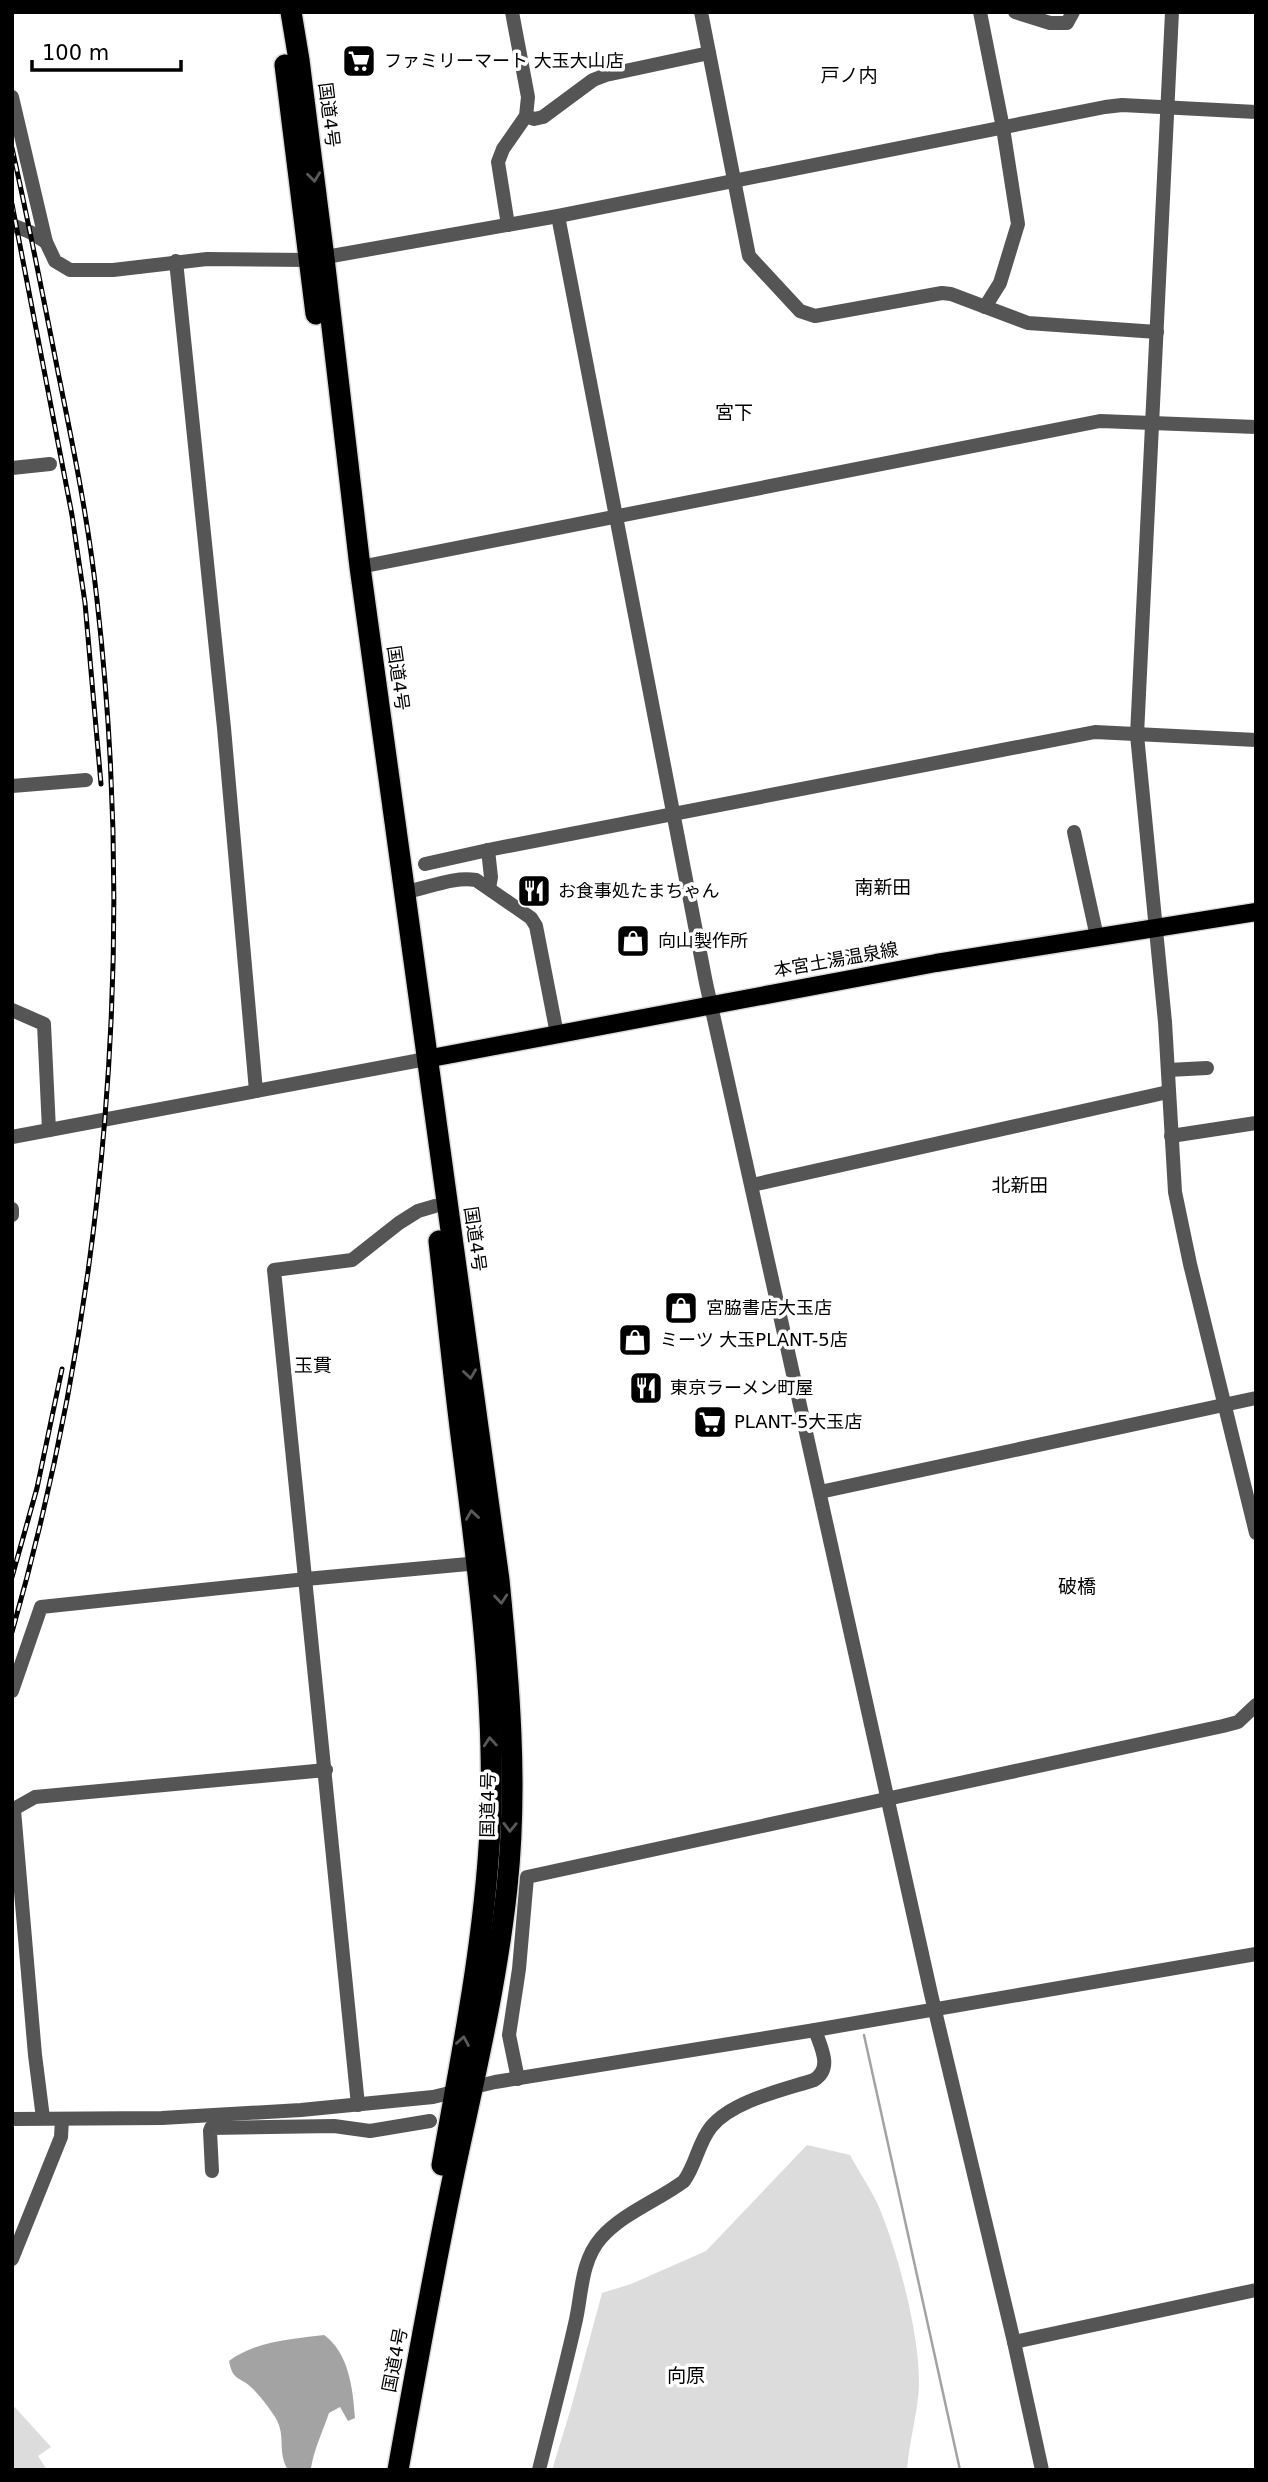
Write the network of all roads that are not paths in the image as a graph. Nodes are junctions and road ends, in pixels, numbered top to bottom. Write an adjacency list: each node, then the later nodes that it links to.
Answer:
1 (279, 12): 20 (highway, 国道4号)
2 (290, 12): 20 (highway, 国道4号, one-way to 20)
3 (512, 12): 13 (street)
4 (701, 12): 9 (street)
5 (980, 12): 14 (street)
6 (1015, 12): 7 (street)
7 (1073, 12)
8 (1172, 12): 11 (street)
9 (709, 53): 13 (street); 15 (street)
10 (12, 97): 19 (street)
11 (1168, 107): 12 (street); 14 (street); 23 (street)
12 (1256, 112)
13 (526, 116): 18 (street)
14 (1003, 128): 15 (street); 22 (street)
15 (733, 181): 16 (street); 22 (street)
16 (558, 216): 18 (street); 28 (street)
17 (12, 225): 19 (street)
18 (509, 225): 20 (street)
19 (46, 242): 21 (street)
20 (316, 259): 21 (street); 29 (highway, 国道4号); 46 (highway, 国道4号)
21 (176, 261): 49 (street)
22 (985, 307): 23 (street)
23 (1157, 332): 24 (street)
24 (1153, 422): 25 (street); 28 (street); 30 (street)
25 (1256, 427)
26 (50, 464): 27 (street)
27 (12, 468)
28 (617, 516): 29 (street); 34 (street)
29 (360, 567): 39 (highway, 国道4号)
30 (1137, 735): 31 (street); 34 (street); 41 (street)
31 (1256, 740)
32 (86, 780): 33 (street)
33 (12, 786)
34 (672, 814): 36 (street); 43 (street)
35 (1074, 832): 42 (street)
36 (488, 850): 37 (street); 38 (street)
37 (425, 864)
38 (489, 888): 39 (street); 45 (street)
39 (406, 892): 46 (highway, 国道4号)
40 (1256, 912): 41 (main road, 本宮土湯温泉線)
41 (1155, 928): 42 (main road, 本宮土湯温泉線); 48 (street)
42 (1097, 937): 43 (main road, 本宮土湯温泉線)
43 (712, 1004): 45 (main road, 本宮土湯温泉線); 55 (street)
44 (12, 1010): 52 (street)
45 (557, 1034): 46 (main road, 本宮土湯温泉線)
46 (419, 1060): 49 (street); 56 (highway, 国道4号); 74 (highway, 国道4号, one-way to 74)
47 (1207, 1068): 48 (street)
48 (1168, 1070): 50 (street)
49 (256, 1091): 52 (street)
50 (1168, 1092): 53 (street); 55 (street)
51 (1256, 1123): 53 (street)
52 (49, 1130): 54 (street)
53 (1171, 1136): 60 (street)
54 (12, 1138)
55 (752, 1185): 61 (street)
56 (435, 1206): 63 (highway, 国道4号, one-way to 56); 64 (street)
57 (12, 1209): 58 (street)
58 (12, 1215)
59 (1256, 1398): 60 (street)
60 (1223, 1405): 61 (street); 62 (street)
61 (820, 1492): 68 (street)
62 (1256, 1533)
63 (478, 1563): 64 (street); 74 (highway, 国道4号, one-way to 63)
64 (306, 1579): 65 (street); 67 (street)
65 (12, 1691)
66 (1256, 1705): 68 (street)
67 (326, 1770): 69 (street); 75 (street)
68 (887, 1797): 71 (street); 73 (street)
69 (13, 1810): 76 (street)
70 (1256, 1954): 71 (street)
71 (936, 2009): 72 (street); 84 (street)
72 (815, 2030): 73 (street); 87 (street)
73 (518, 2079): 74 (street)
74 (462, 2091): 75 (street); 85 (highway, 国道4号); 86 (highway, 国道4号)
75 (353, 2106): 78 (street); 80 (street)
76 (43, 2118): 77 (street); 78 (street)
77 (12, 2119)
78 (62, 2119): 82 (street)
79 (430, 2121): 80 (street)
80 (348, 2127): 81 (street)
81 (212, 2171)
82 (12, 2259)
83 (1256, 2290): 84 (street)
84 (1014, 2342): 88 (street)
85 (387, 2470)
86 (398, 2470)
87 (539, 2470)
88 (1042, 2470)

